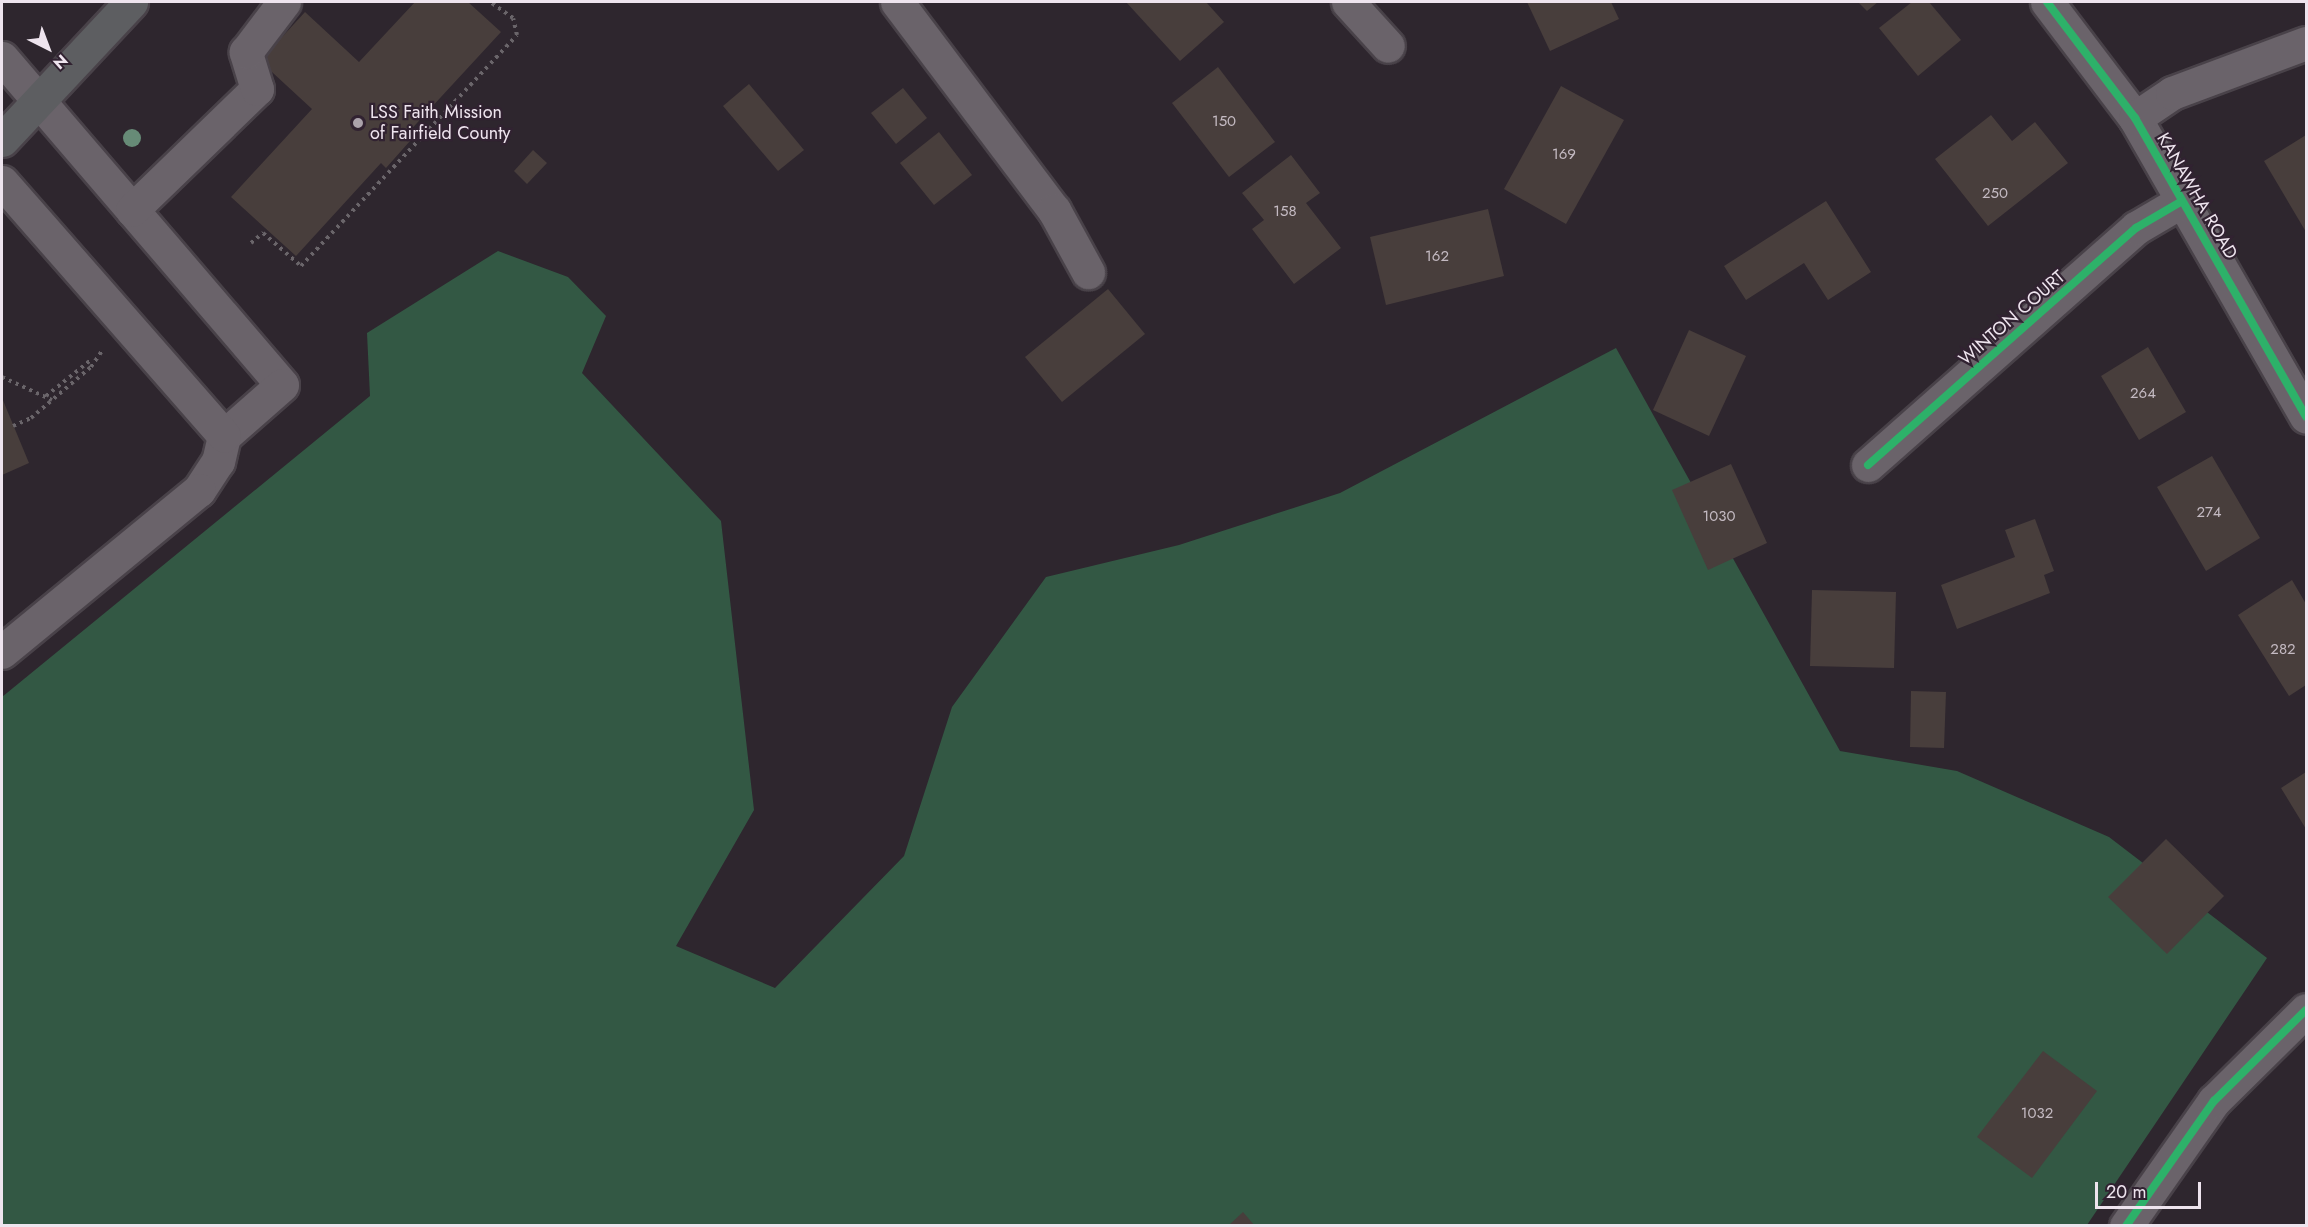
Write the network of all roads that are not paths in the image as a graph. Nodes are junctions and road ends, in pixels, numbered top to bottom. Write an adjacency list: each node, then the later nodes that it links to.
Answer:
1 (131, 2): 9 (main road)
2 (284, 2): 14 (street)
3 (897, 2): 15 (street)
4 (1348, 2): 7 (street)
5 (2047, 2): 10 (street, KANAWHA ROAD)
6 (2307, 43): 10 (street)
7 (1388, 46)
8 (2, 58): 9 (street)
9 (40, 103): 11 (main road); 14 (street)
10 (2135, 118): 13 (street, KANAWHA ROAD)
11 (2, 140)
12 (2, 182): 17 (street)
13 (2182, 201): 16 (street, KANAWHA ROAD); 18 (street, WINTON COURT)
14 (132, 210): 17 (street)
15 (1088, 272)
16 (2307, 416)
17 (224, 436): 19 (street)
18 (1868, 465)
19 (2, 652)
20 (2307, 1010): 21 (street)
21 (2126, 1226)

